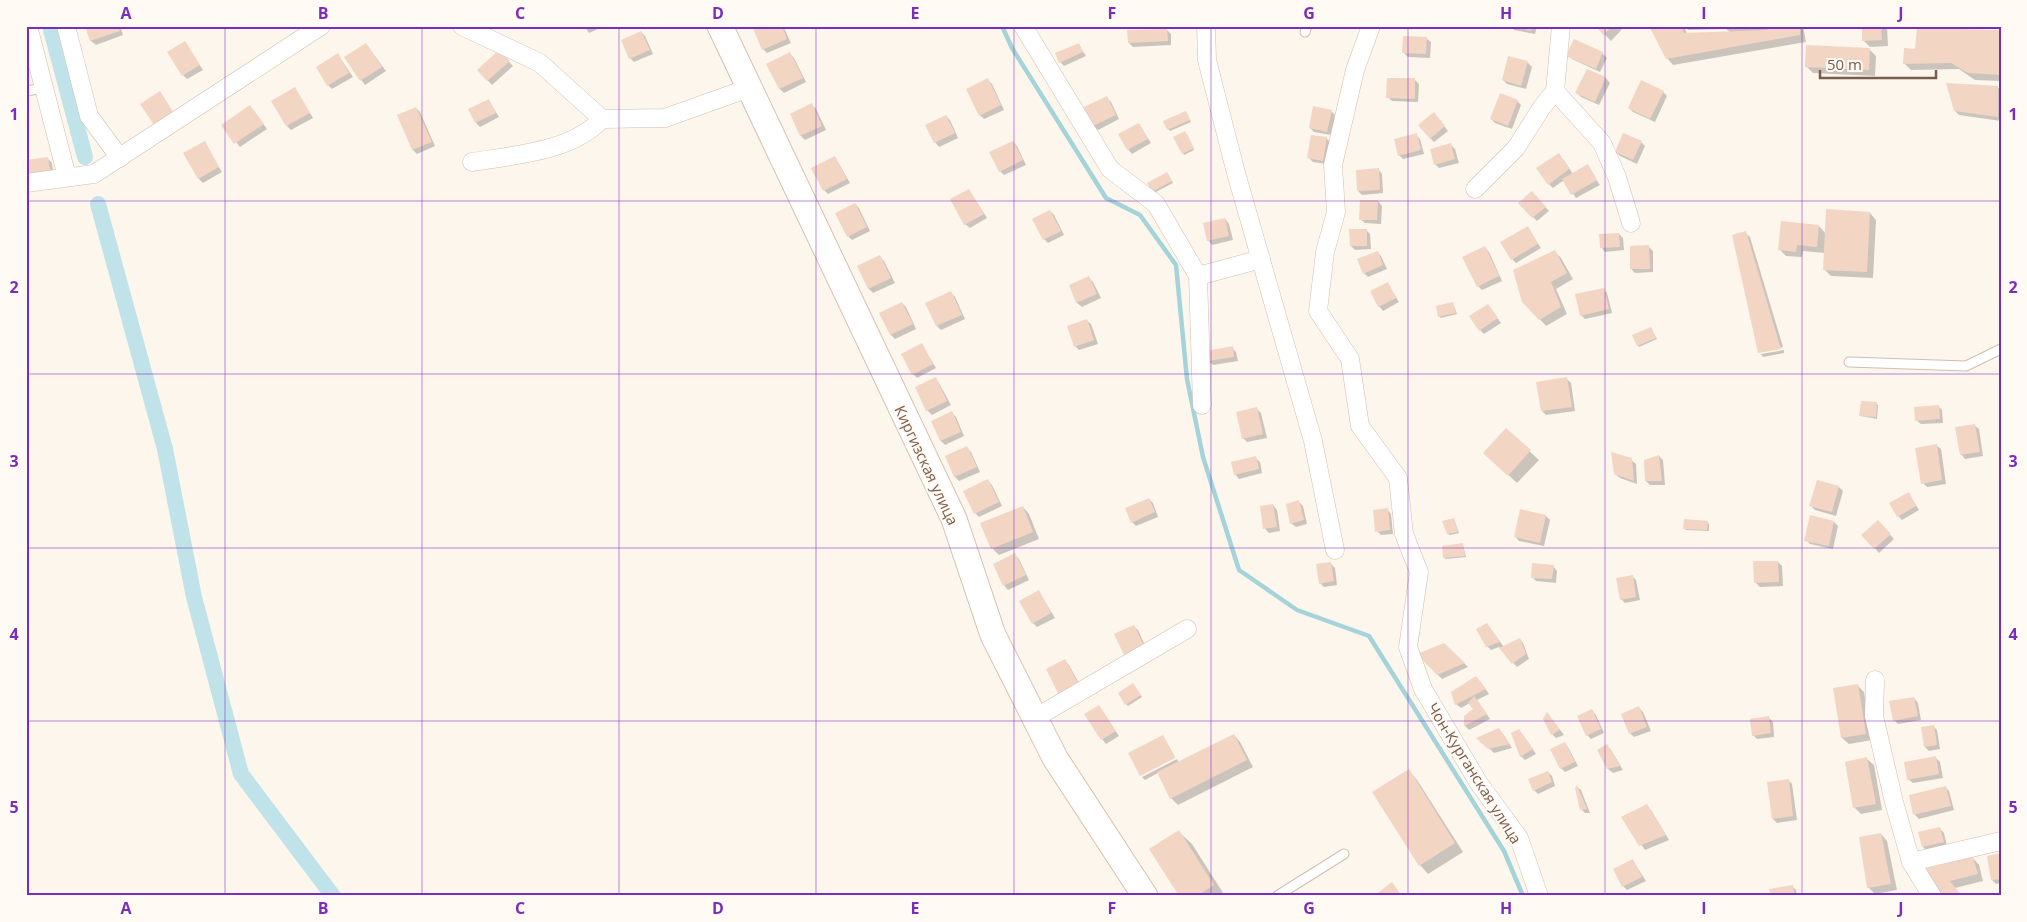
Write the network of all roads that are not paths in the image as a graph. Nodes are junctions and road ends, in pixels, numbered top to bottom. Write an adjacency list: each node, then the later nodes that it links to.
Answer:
1 (28, 26): 10 (street)
2 (66, 26): 15 (street)
3 (321, 26): 15 (street)
4 (462, 26): 14 (street)
5 (720, 26): 11 (main road, Киргизская улица)
6 (1023, 26): 22 (street)
7 (1206, 26): 21 (street)
8 (1371, 26): 35 (street, Чон-Курганская улица)
9 (1561, 26): 13 (street)
10 (44, 88): 12 (lane); 17 (street)
11 (749, 88): 14 (street); 29 (main road, Киргизская улица)
12 (26, 91)
13 (1555, 91): 19 (street); 20 (street)
14 (602, 119): 16 (street)
15 (120, 158): 17 (street)
16 (472, 162)
17 (66, 177): 18 (street)
18 (26, 183)
19 (1475, 189)
20 (1630, 223)
21 (1261, 259): 22 (street); 26 (street)
22 (1198, 276): 25 (street)
23 (2001, 349): 24 (lane)
24 (1848, 362)
25 (1202, 405)
26 (1335, 550)
27 (1187, 629): 29 (street)
28 (1875, 680): 32 (street)
29 (1035, 718): 33 (main road, Киргизская улица)
30 (2001, 841): 32 (street)
31 (1344, 854): 34 (lane)
32 (1911, 862): 36 (street)
33 (1145, 896)
34 (1277, 896)
35 (1539, 896)
36 (1932, 896)

